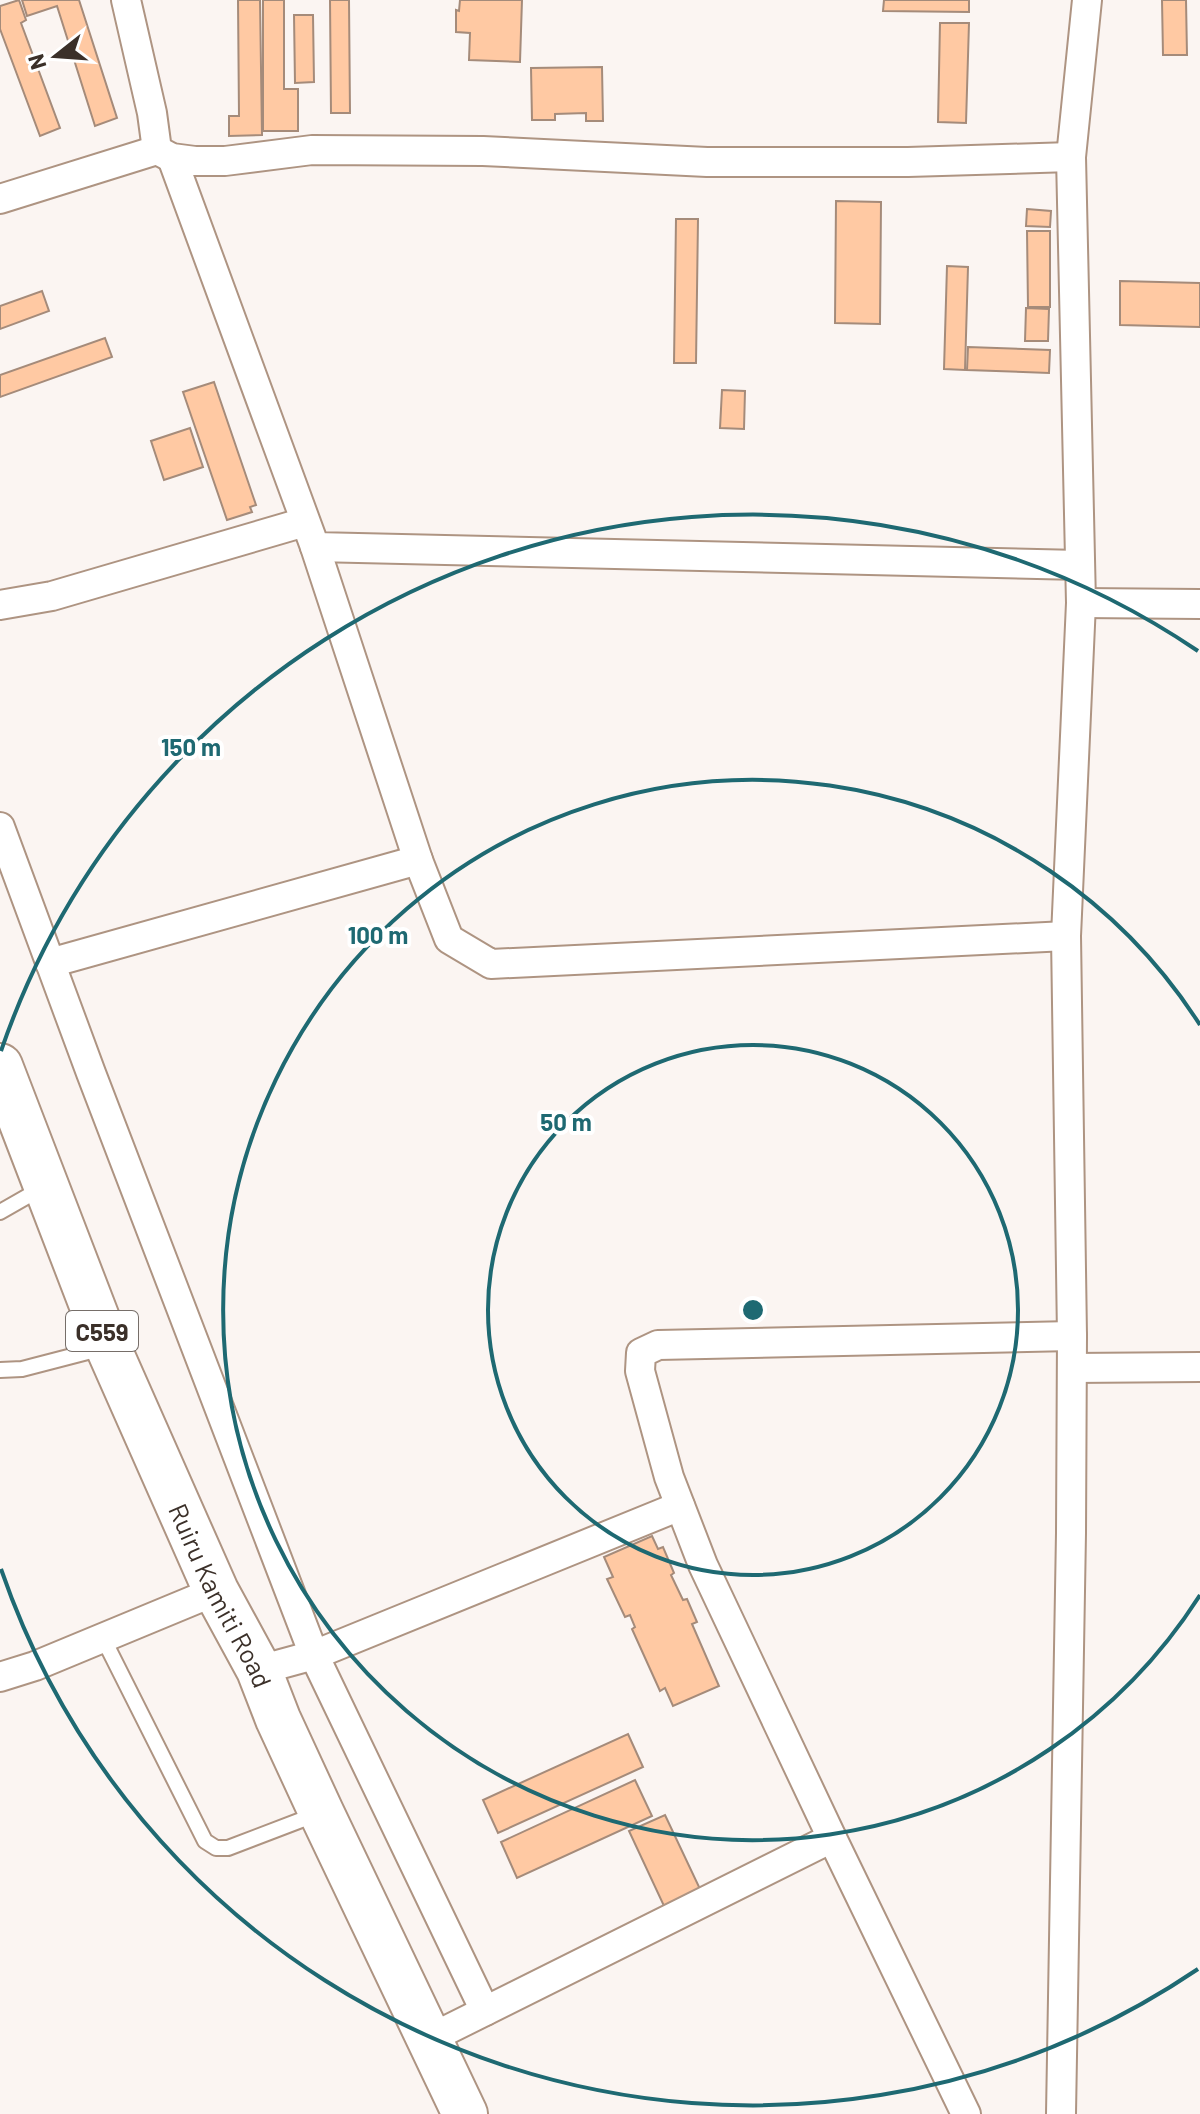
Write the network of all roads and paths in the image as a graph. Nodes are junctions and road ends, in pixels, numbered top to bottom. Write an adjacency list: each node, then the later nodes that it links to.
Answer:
1 (126, 0): 3 (street)
2 (1087, 0): 4 (street)
3 (164, 154): 4 (street); 5 (street); 6 (street)
4 (1071, 157): 7 (street)
5 (0, 199)
6 (310, 534): 7 (street); 10 (street); 12 (street)
7 (1080, 565): 8 (street)
8 (1081, 603): 9 (street); 13 (street)
9 (1200, 604)
10 (0, 605)
11 (0, 827): 14 (street)
12 (418, 860): 13 (street); 14 (street)
13 (1066, 936): 18 (street)
14 (50, 963): 26 (street)
15 (0, 1066): 16 (main road, Ruiru Kamiti Road / C559)
16 (46, 1186): 17 (lane); 19 (main road, Ruiru Kamiti Road / C559)
17 (0, 1212)
18 (1072, 1336): 21 (street); 23 (street)
19 (108, 1347): 22 (lane); 24 (main road, Ruiru Kamiti Road / C559)
20 (1200, 1367): 21 (street)
21 (1072, 1368): 35 (street)
22 (0, 1370)
23 (680, 1506): 26 (street); 30 (street)
24 (216, 1591): 25 (street); 27 (main road, Ruiru Kamiti Road / C559)
25 (103, 1638): 28 (street); 29 (lane)
26 (314, 1655): 27 (street); 31 (street)
27 (259, 1670): 29 (main road, Ruiru Kamiti Road / C559)
28 (0, 1677)
29 (321, 1812): 32 (main road, Ruiru Kamiti Road / C559)
30 (832, 1838): 31 (street); 34 (street)
31 (485, 2011): 32 (street)
32 (429, 2039): 33 (main road, Ruiru Kamiti Road / C559)
33 (465, 2114)
34 (966, 2114)
35 (1061, 2114)

